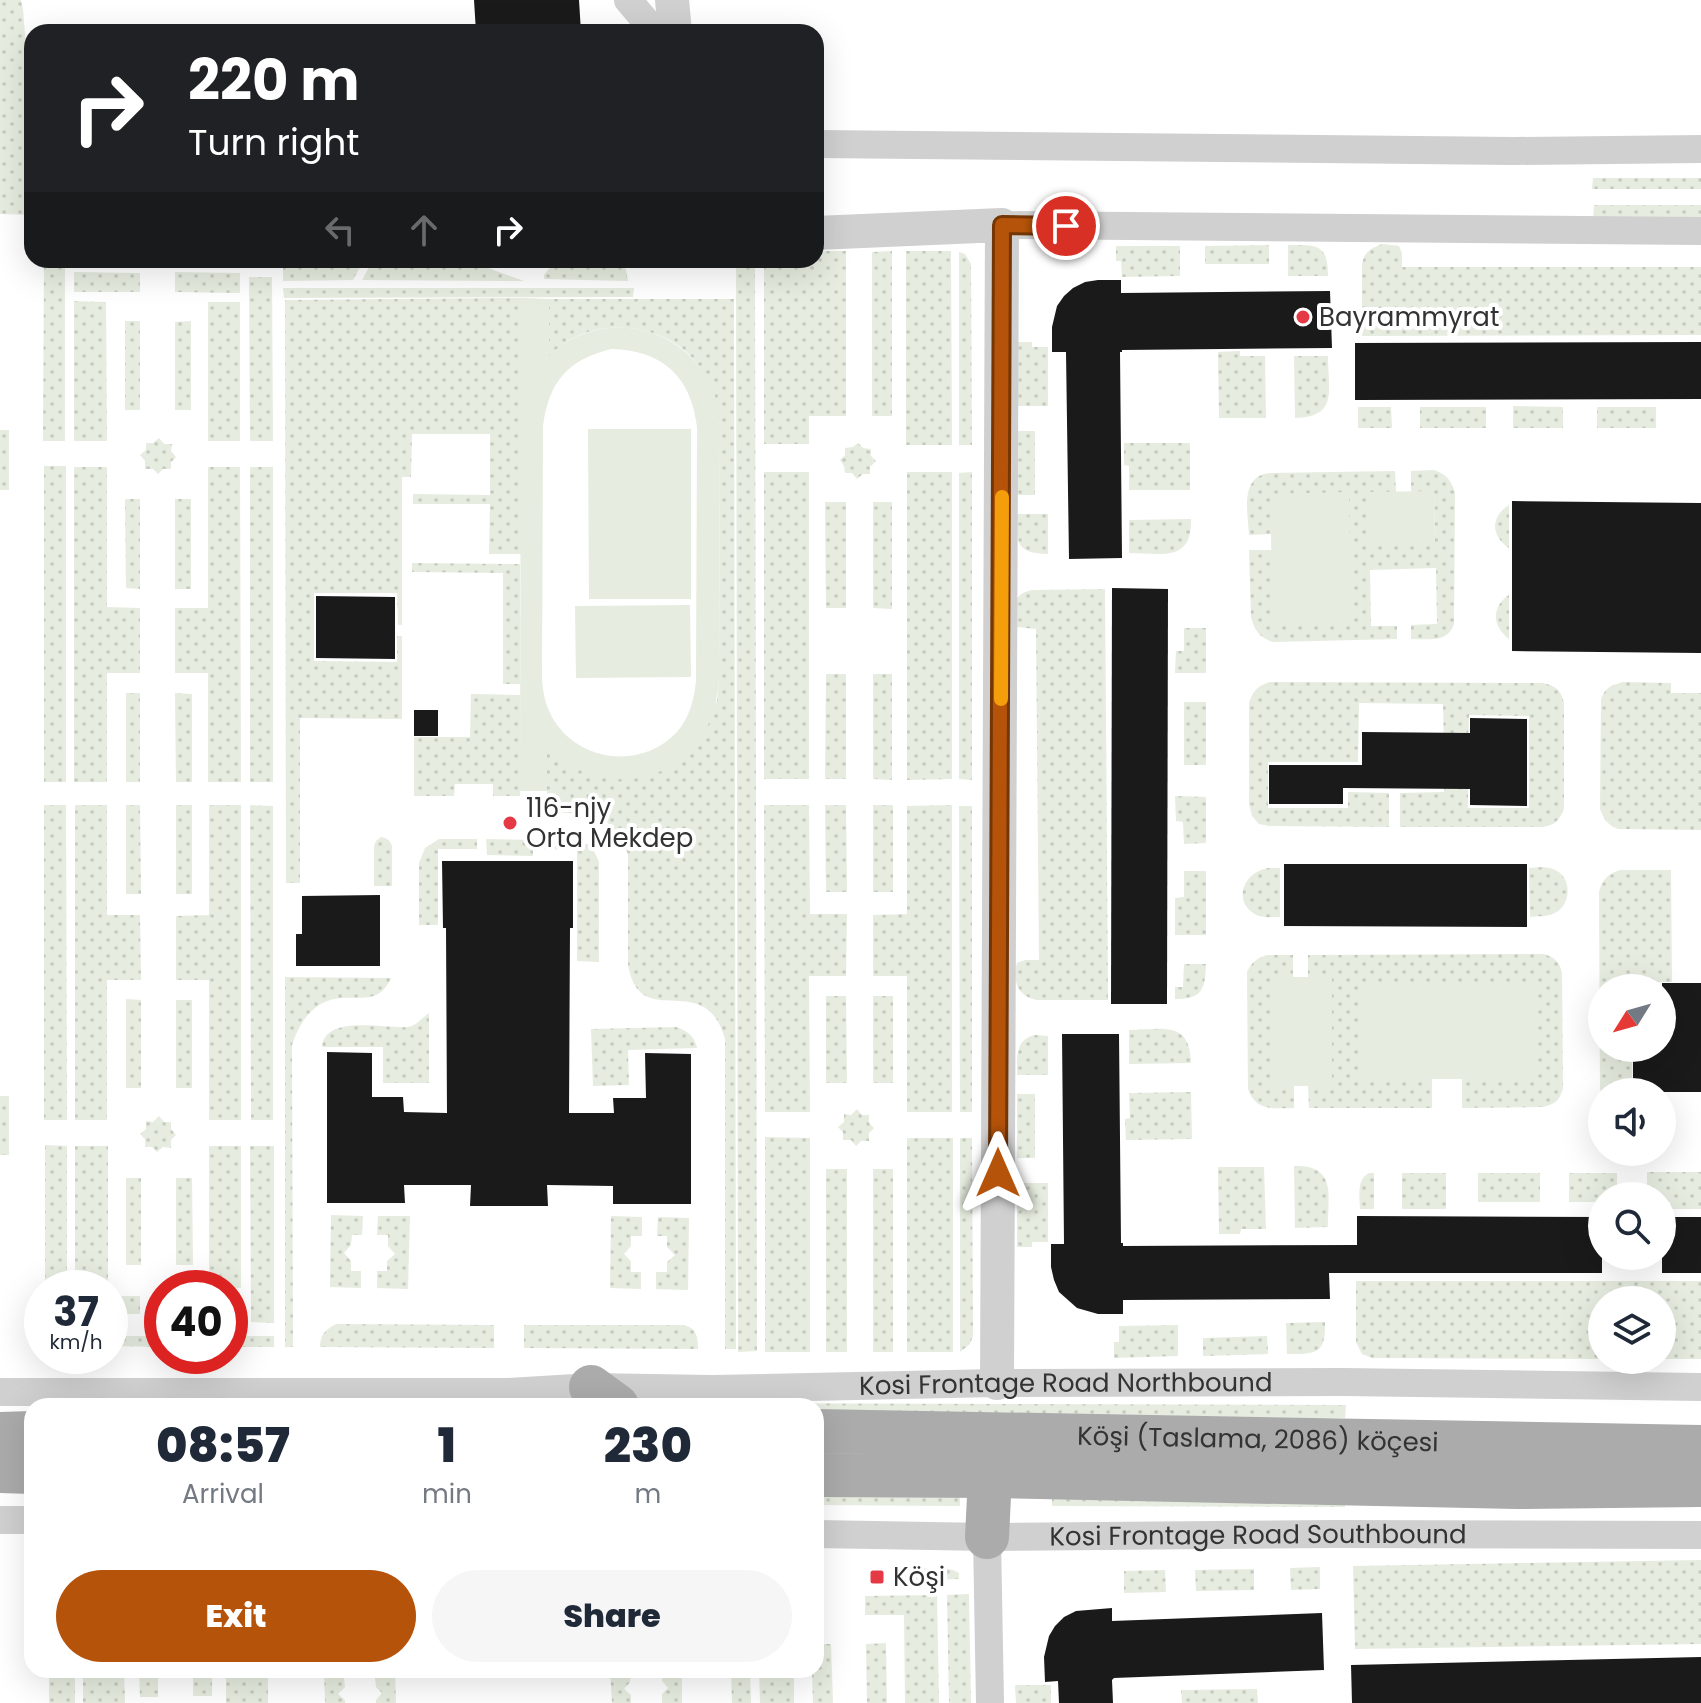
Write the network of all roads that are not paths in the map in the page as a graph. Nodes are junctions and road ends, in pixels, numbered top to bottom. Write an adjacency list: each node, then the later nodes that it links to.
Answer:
1 (628, 0): 3 (street)
2 (672, 0): 4 (street)
3 (648, 24)
4 (674, 24)
5 (824, 144): 6 (street)
6 (1701, 149)
7 (1002, 225): 8 (street); 9 (street); 10 (street)
8 (1701, 231)
9 (824, 233)
10 (997, 1383): 11 (street, Kosi Frontage Road Northbound); 13 (street, Kosi Frontage Road Northbound)
11 (1701, 1387)
12 (0, 1392): 13 (street, Kosi Frontage Road Northbound)
13 (604, 1396)
14 (824, 1431): 17 (main road, Köşi (Taslama, 2086) köçesi)
15 (24, 1433): 16 (main road)
16 (0, 1434)
17 (1701, 1447)
18 (0, 1471): 19 (main road)
19 (24, 1472)
20 (824, 1475): 21 (main road, Köşi (Taslama, 2086) köçesi)
21 (990, 1476): 22 (main road, Köşi (Taslama, 2086) köçesi); 27 (main road)
22 (1701, 1485)
23 (0, 1520): 24 (street)
24 (24, 1520)
25 (824, 1534): 27 (street, Kosi Frontage Road Southbound)
26 (1701, 1535): 27 (street, Kosi Frontage Road Southbound)
27 (987, 1537): 28 (street)
28 (990, 1703)

